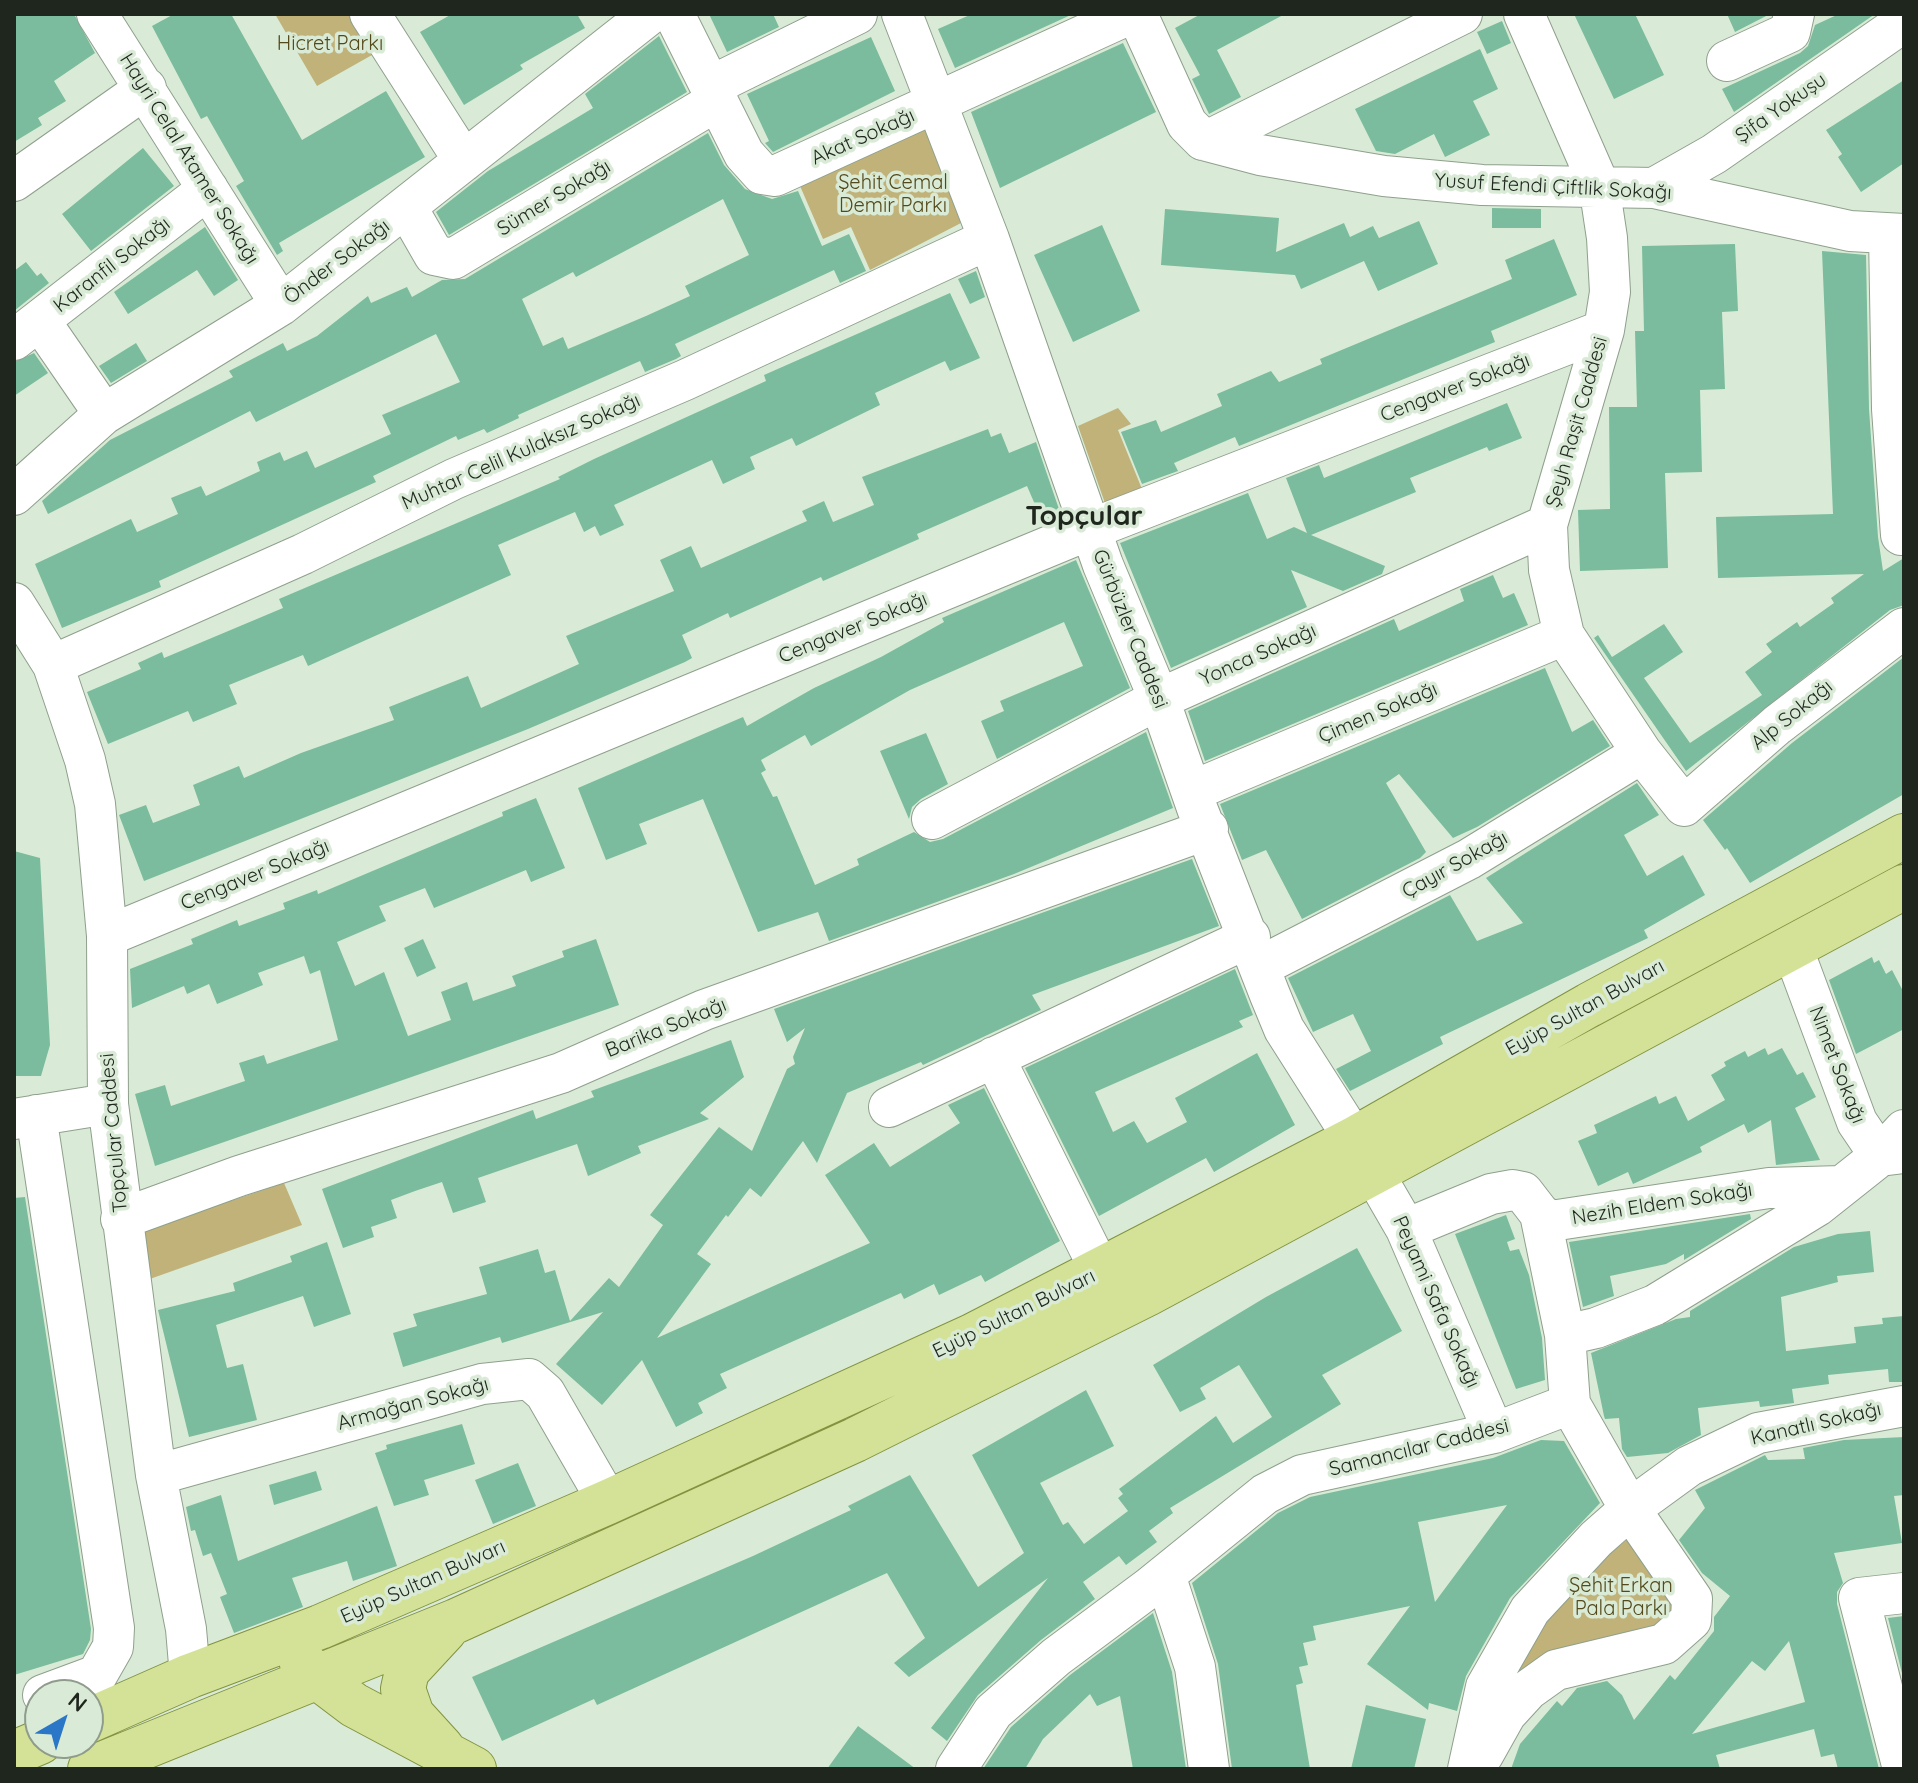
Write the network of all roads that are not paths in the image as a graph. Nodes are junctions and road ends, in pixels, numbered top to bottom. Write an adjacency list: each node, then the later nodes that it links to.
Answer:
1 (97, 14): 14 (street, Hayri Celal Atamer Sokağı)
2 (370, 14): 18 (street)
3 (674, 14): 15 (street, Akat Sokağı)
4 (857, 14): 15 (street, Sümer Sokağı)
5 (902, 14): 16 (street, Gürbüzler Caddesi)
6 (1130, 14): 16 (street, Akat Sokağı)
7 (1137, 14): 17 (street)
8 (1462, 14): 17 (street)
9 (1524, 14): 20 (street, Şeyh Raşit Caddesi)
10 (1794, 14): 13 (street)
11 (625, 22): 18 (street, Önder Sokağı)
12 (1904, 22): 21 (street, Şifa Yokuşu)
13 (1727, 61)
14 (146, 88): 19 (street); 22 (street, Hayri Celal Atamer Sokağı)
15 (714, 93): 16 (street, Akat Sokağı); 23 (street, Sümer Sokağı)
16 (937, 103): 25 (street, Gürbüzler Caddesi)
17 (1203, 140): 20 (street, Yusuf Efendi Çiftlik Sokağı)
18 (464, 161): 23 (street, Önder Sokağı)
19 (14, 181)
20 (1599, 185): 21 (street, Yusuf Efendi Çiftlik Sokağı); 27 (street, Şeyh Raşit Caddesi)
21 (1654, 188): 24 (street, Yusuf Efendi Çiftlik Sokağı)
22 (208, 189): 26 (street, Hayri Celal Atamer Sokağı); 28 (street, Karanfil Sokağı)
23 (407, 208): 26 (street, Önder Sokağı)
24 (1896, 234): 33 (street)
25 (989, 239): 32 (street, Gürbüzler Caddesi); 37 (street, Muhtar Celil Kulaksız Sokağı)
26 (281, 305): 29 (street, Önder Sokağı)
27 (1604, 330): 31 (street, Şeyh Raşit Caddesi); 32 (street, Cengaver Sokağı)
28 (27, 331): 29 (street)
29 (104, 414): 30 (street, Önder Sokağı)
30 (14, 495)
31 (1547, 525): 36 (street, Şeyh Raşit Caddesi); 38 (street, Yonca Sokağı)
32 (1091, 529): 38 (street, Gürbüzler Caddesi); 46 (street, Cengaver Sokağı)
33 (1901, 535)
34 (14, 603): 37 (street, Topçular Caddesi)
35 (1904, 628): 41 (street, Alp Sokağı)
36 (1564, 635): 39 (street, Şeyh Raşit Caddesi); 40 (street, Çimen Sokağı)
37 (53, 665): 46 (street, Topçular Caddesi)
38 (1159, 699): 40 (street, Gürbüzler Caddesi); 42 (street, Yonca Sokağı)
39 (1642, 753): 41 (street, Şeyh Raşit Caddesi); 48 (street, Çayır Sokağı)
40 (1192, 791): 43 (street, Gürbüzler Caddesi)
41 (1684, 806)
42 (932, 819)
43 (1208, 829): 48 (street, Gürbüzler Caddesi); 57 (street, Barika Sokağı)
44 (1904, 836): 54 (main road, Eyüp Sultan Bulvarı)
45 (1904, 887): 47 (main road, Eyüp Sultan Bulvarı)
46 (107, 936): 50 (street, Topçular Caddesi)
47 (1792, 947): 53 (street, Nimet Sokağı); 54 (main road, Eyüp Sultan Bulvarı)
48 (1255, 951): 49 (street, Çayır Sokağı); 54 (street, Gürbüzler Caddesi)
49 (994, 1057): 51 (street, Çayır Sokağı); 59 (street)
50 (108, 1104): 52 (street); 57 (street, Topçular Caddesi)
51 (889, 1107)
52 (25, 1117): 72 (street)
53 (1896, 1146): 55 (street)
54 (1364, 1156): 58 (street, Peyami Safa Sokağı); 59 (main road, Eyüp Sultan Bulvarı); 69 (main road, Eyüp Sultan Bulvarı)
55 (1842, 1186): 56 (street, Nezih Eldem Sokağı); 60 (street)
56 (1540, 1214): 58 (street); 60 (street)
57 (121, 1219): 64 (street, Topçular Caddesi)
58 (1406, 1229): 63 (street, Peyami Safa Sokağı)
59 (1101, 1272): 65 (main road, Eyüp Sultan Bulvarı)
60 (1565, 1335): 61 (street)
61 (1570, 1404): 63 (street, Samancılar Caddesi); 66 (street)
62 (1904, 1406): 66 (street, Kanatlı Sokağı)
63 (1494, 1433): 67 (street, Samancılar Caddesi)
64 (156, 1475): 65 (street, Armağan Sokağı); 71 (street, Topçular Caddesi)
65 (608, 1502): 70 (main road, Eyüp Sultan Bulvarı)
66 (1630, 1509): 80 (street, Kanatlı Sokağı); 81 (street)
67 (1165, 1575): 78 (street, Samancılar Caddesi); 79 (street)
68 (1904, 1593): 82 (street)
69 (456, 1621): 73 (main road, Eyüp Sultan Bulvarı); 76 (main road)
70 (285, 1641): 71 (main road, Eyüp Sultan Bulvarı); 73 (main road)
71 (190, 1676): 74 (main road, Eyüp Sultan Bulvarı); 75 (main road)
72 (87, 1679)
73 (304, 1687): 75 (main road, Eyüp Sultan Bulvarı); 76 (main road)
74 (104, 1714)
75 (140, 1751): 77 (main road, Eyüp Sultan Bulvarı)
76 (459, 1766)
77 (90, 1769)
78 (956, 1769)
79 (1209, 1769)
80 (1468, 1769)
81 (1476, 1769)
82 (1903, 1769)

